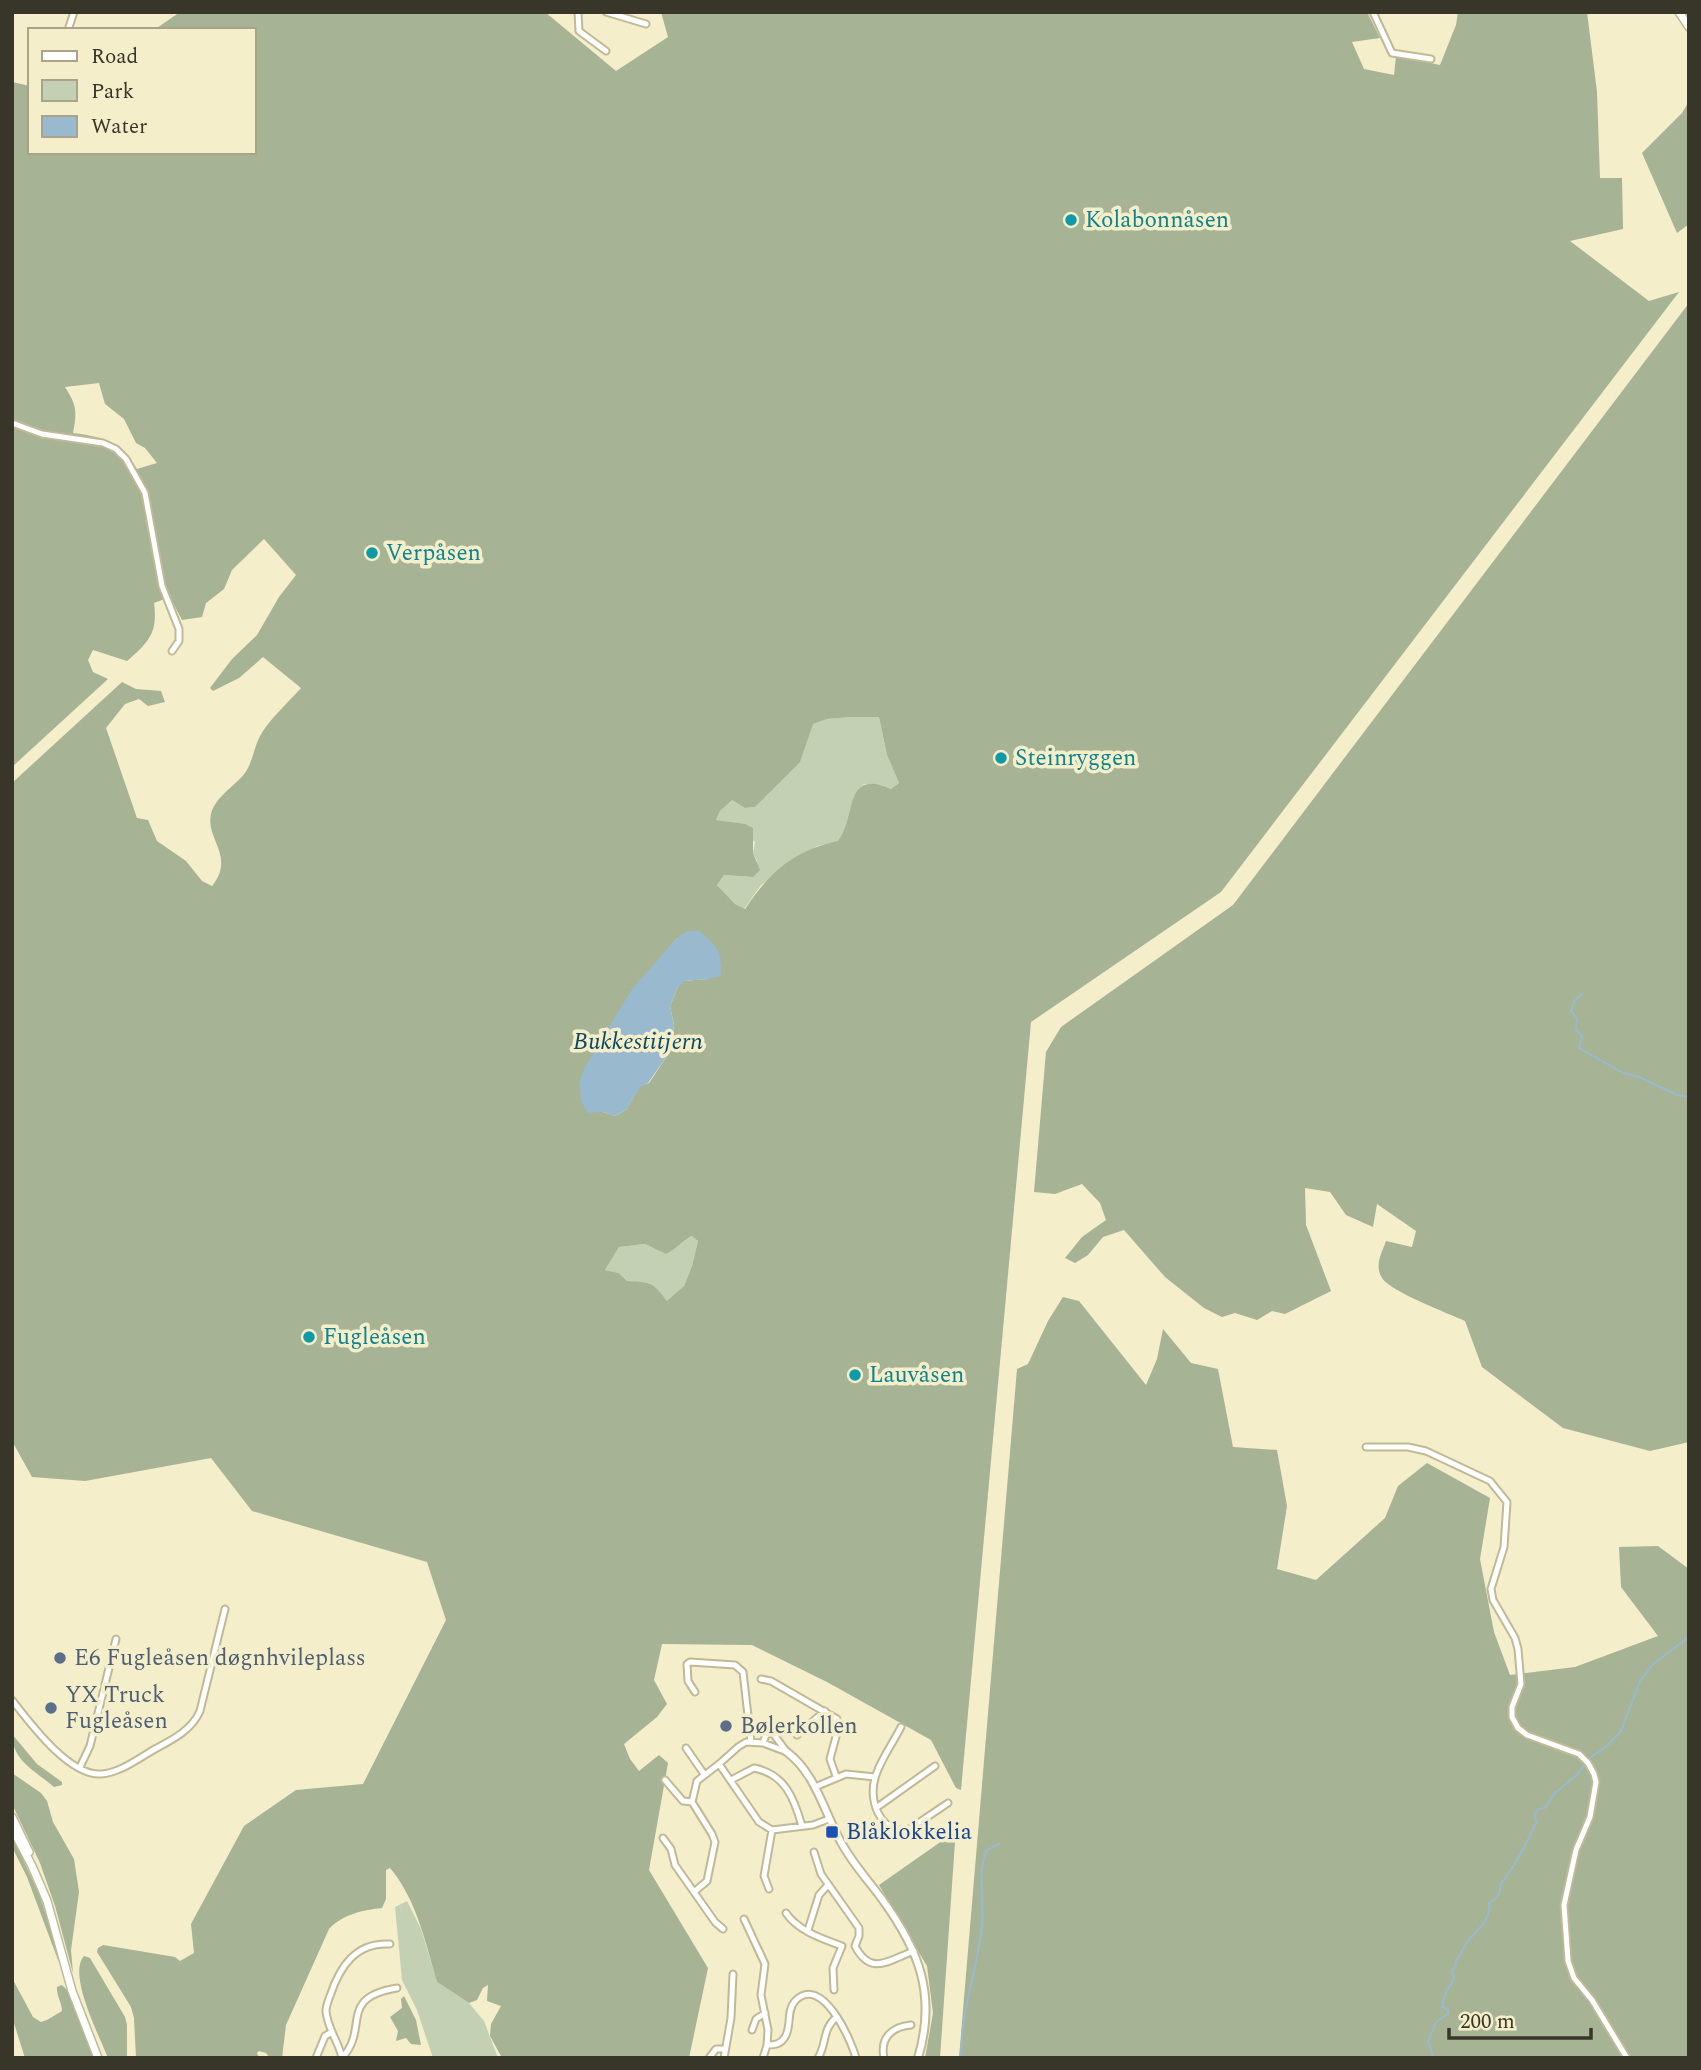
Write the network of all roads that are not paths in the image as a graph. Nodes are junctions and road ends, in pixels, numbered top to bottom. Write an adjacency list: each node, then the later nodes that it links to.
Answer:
1 (578, 12): 7 (street)
2 (606, 12): 5 (street)
3 (1373, 12): 8 (street)
4 (1679, 12): 6 (main road)
5 (646, 24)
6 (1689, 27)
7 (606, 51)
8 (1431, 59)
9 (12, 423): 10 (street)
10 (172, 651)
11 (1366, 1447): 75 (street)
12 (225, 1609): 26 (street)
13 (116, 1639): 26 (street)
14 (761, 1679): 17 (street)
15 (695, 1692): 20 (street)
16 (12, 1700): 26 (street)
17 (825, 1711): 19 (street); 28 (street)
18 (901, 1727): 29 (street)
19 (797, 1735)
20 (751, 1742): 21 (street); 24 (street)
21 (763, 1743): 23 (street); 23 (street)
22 (686, 1748): 27 (street)
23 (787, 1752): 32 (street)
24 (719, 1764): 27 (street); 31 (street)
25 (935, 1766): 35 (street)
26 (80, 1767)
27 (704, 1774): 33 (street)
28 (836, 1776): 29 (street); 32 (street)
29 (875, 1777): 35 (street)
30 (665, 1780): 33 (street)
31 (731, 1780): 38 (street); 40 (street)
32 (815, 1787): 37 (street)
33 (692, 1802): 46 (street)
34 (948, 1803): 35 (street)
35 (876, 1808)
36 (12, 1816): 43 (main road)
37 (830, 1819): 38 (street); 54 (street)
38 (802, 1826): 40 (street)
39 (12, 1828): 43 (main road)
40 (772, 1830): 45 (street)
41 (663, 1838): 46 (street)
42 (814, 1852): 44 (street)
43 (33, 1866): 65 (main road)
44 (828, 1885): 50 (street); 52 (street)
45 (769, 1889)
46 (694, 1892): 49 (street)
47 (786, 1913): 50 (street)
48 (744, 1919): 58 (street)
49 (723, 1929)
50 (808, 1930): 53 (street)
51 (390, 1944): 62 (street)
52 (855, 1945): 53 (street); 54 (street)
53 (842, 1946): 57 (street)
54 (914, 1951): 74 (street)
55 (733, 1974): 64 (street)
56 (397, 1989): 67 (street)
57 (834, 1990)
58 (765, 2013): 61 (street); 63 (street)
59 (837, 2017): 63 (street); 71 (street); 72 (street)
60 (911, 2025): 73 (street)
61 (752, 2030)
62 (332, 2032): 66 (street); 67 (street)
63 (767, 2045): 70 (street)
64 (724, 2049): 68 (street); 69 (street)
65 (99, 2058)
66 (316, 2058)
67 (342, 2058)
68 (709, 2058)
69 (724, 2058)
70 (763, 2058)
71 (818, 2058)
72 (856, 2058)
73 (884, 2058)
74 (918, 2058)
75 (1627, 2058)

